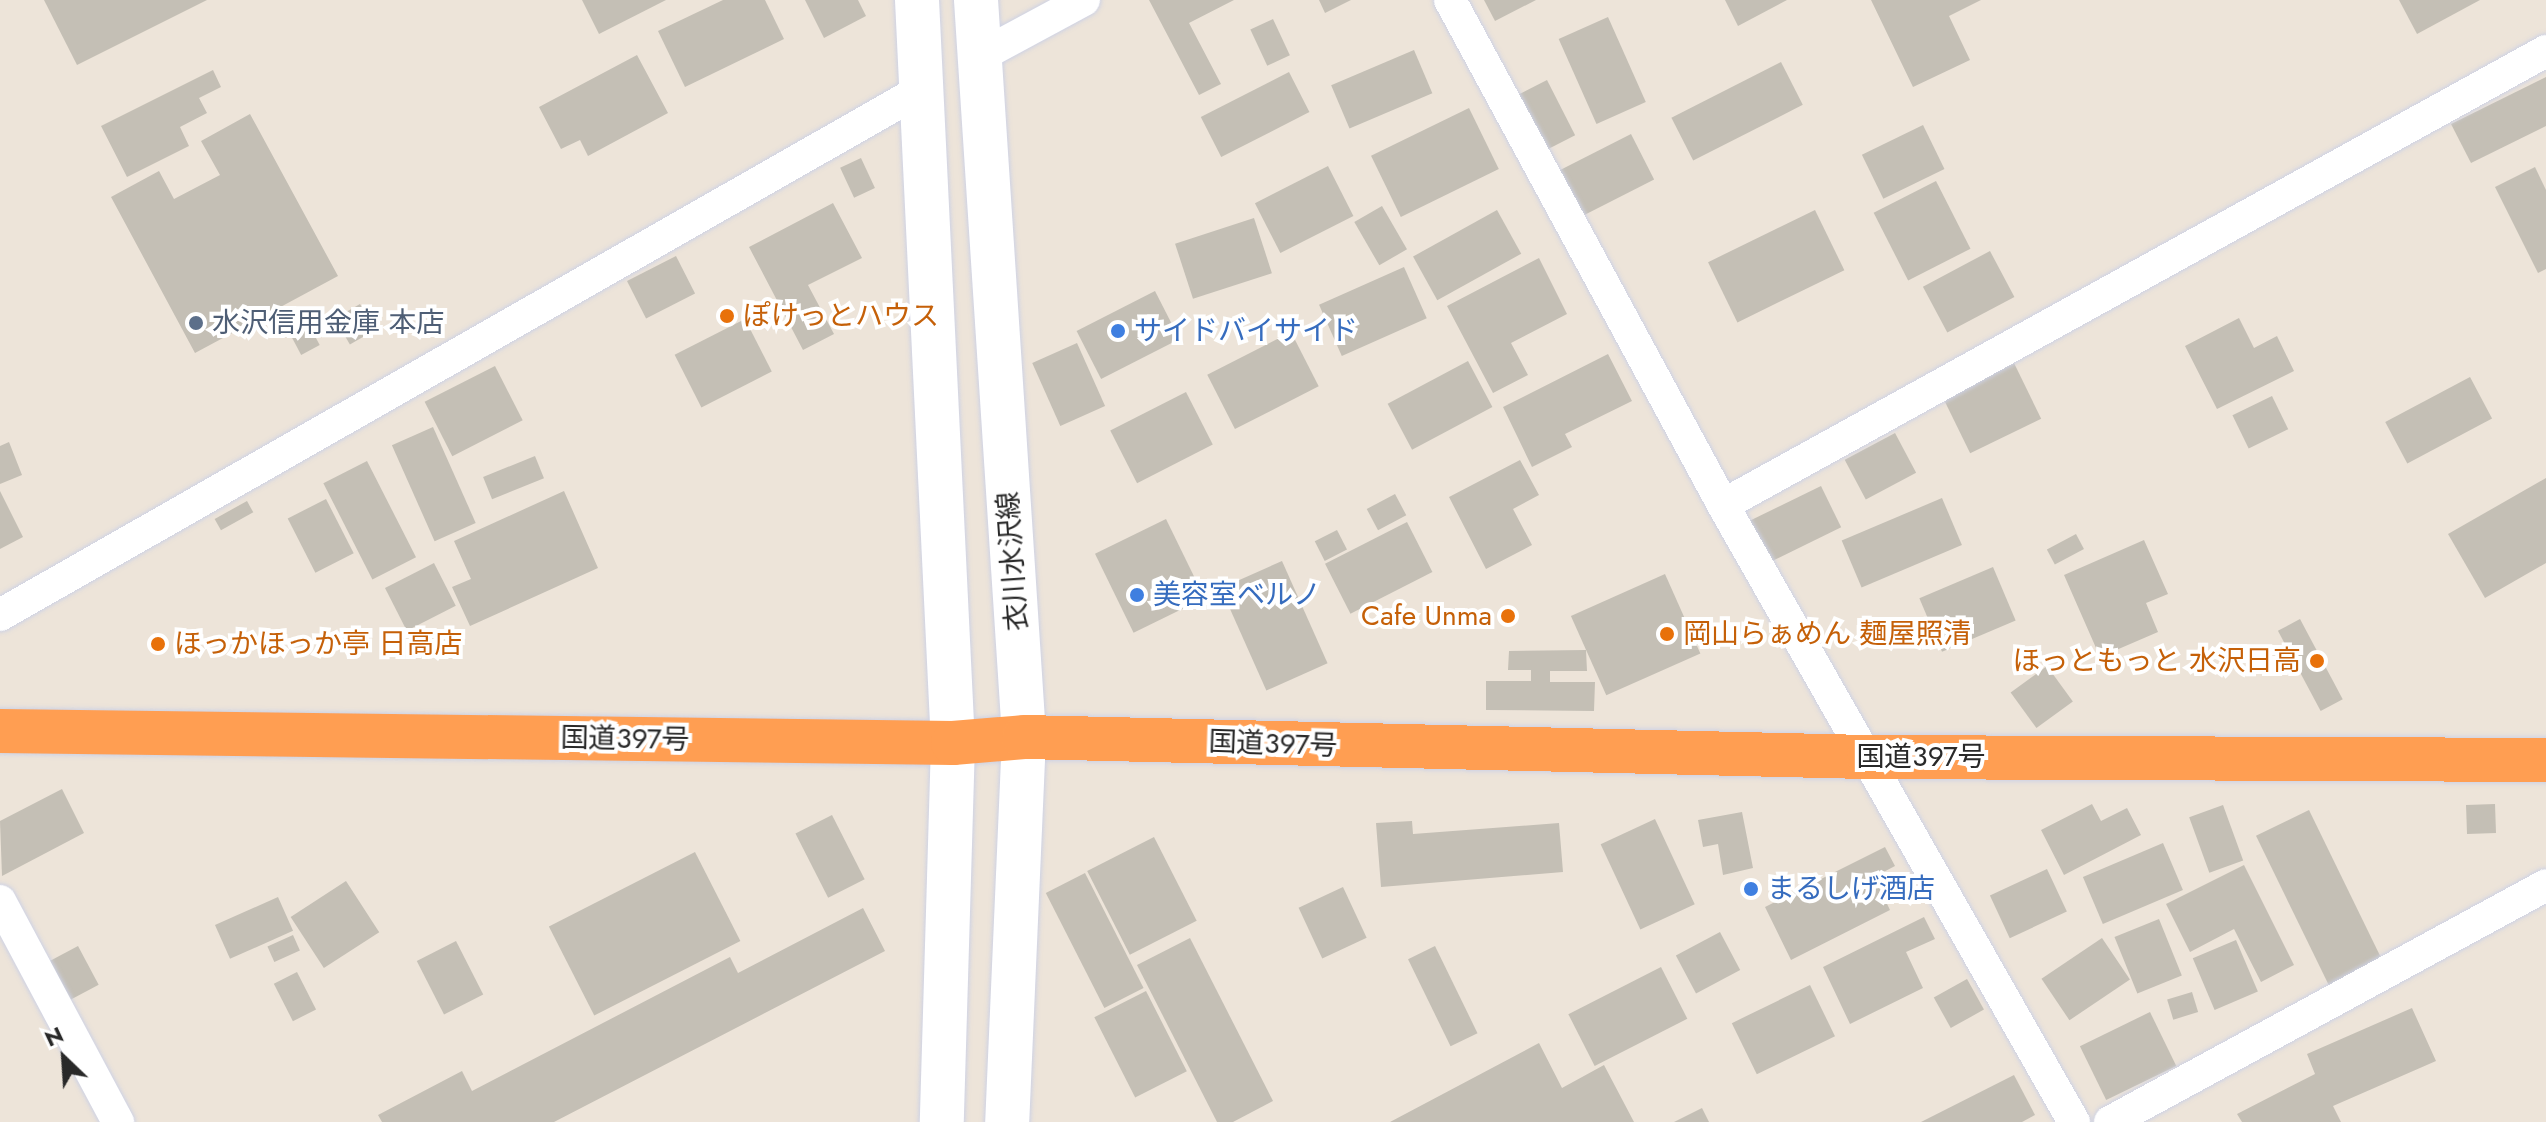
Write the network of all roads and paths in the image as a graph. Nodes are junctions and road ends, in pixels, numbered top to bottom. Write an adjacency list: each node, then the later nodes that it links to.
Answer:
1 (917, 0): 7 (main road)
2 (976, 0): 6 (main road, 衣川水沢線)
3 (1084, 0): 6 (street)
4 (1450, 0): 8 (street)
5 (2546, 51): 8 (street)
6 (980, 56): 11 (main road, 衣川水沢線)
7 (921, 90): 9 (street); 12 (main road)
8 (1723, 505): 13 (street)
9 (0, 615)
10 (0, 731): 12 (highway, 国道397号)
11 (1024, 737): 12 (highway, 国道397号); 13 (highway, 国道397号); 19 (main road, 衣川水沢線)
12 (953, 743): 18 (main road)
13 (1869, 757): 14 (highway, 国道397号); 20 (street)
14 (2546, 760)
15 (2546, 885): 21 (street)
16 (0, 901): 17 (street)
17 (118, 1122)
18 (942, 1122)
19 (1007, 1122)
20 (2074, 1122)
21 (2110, 1122)

